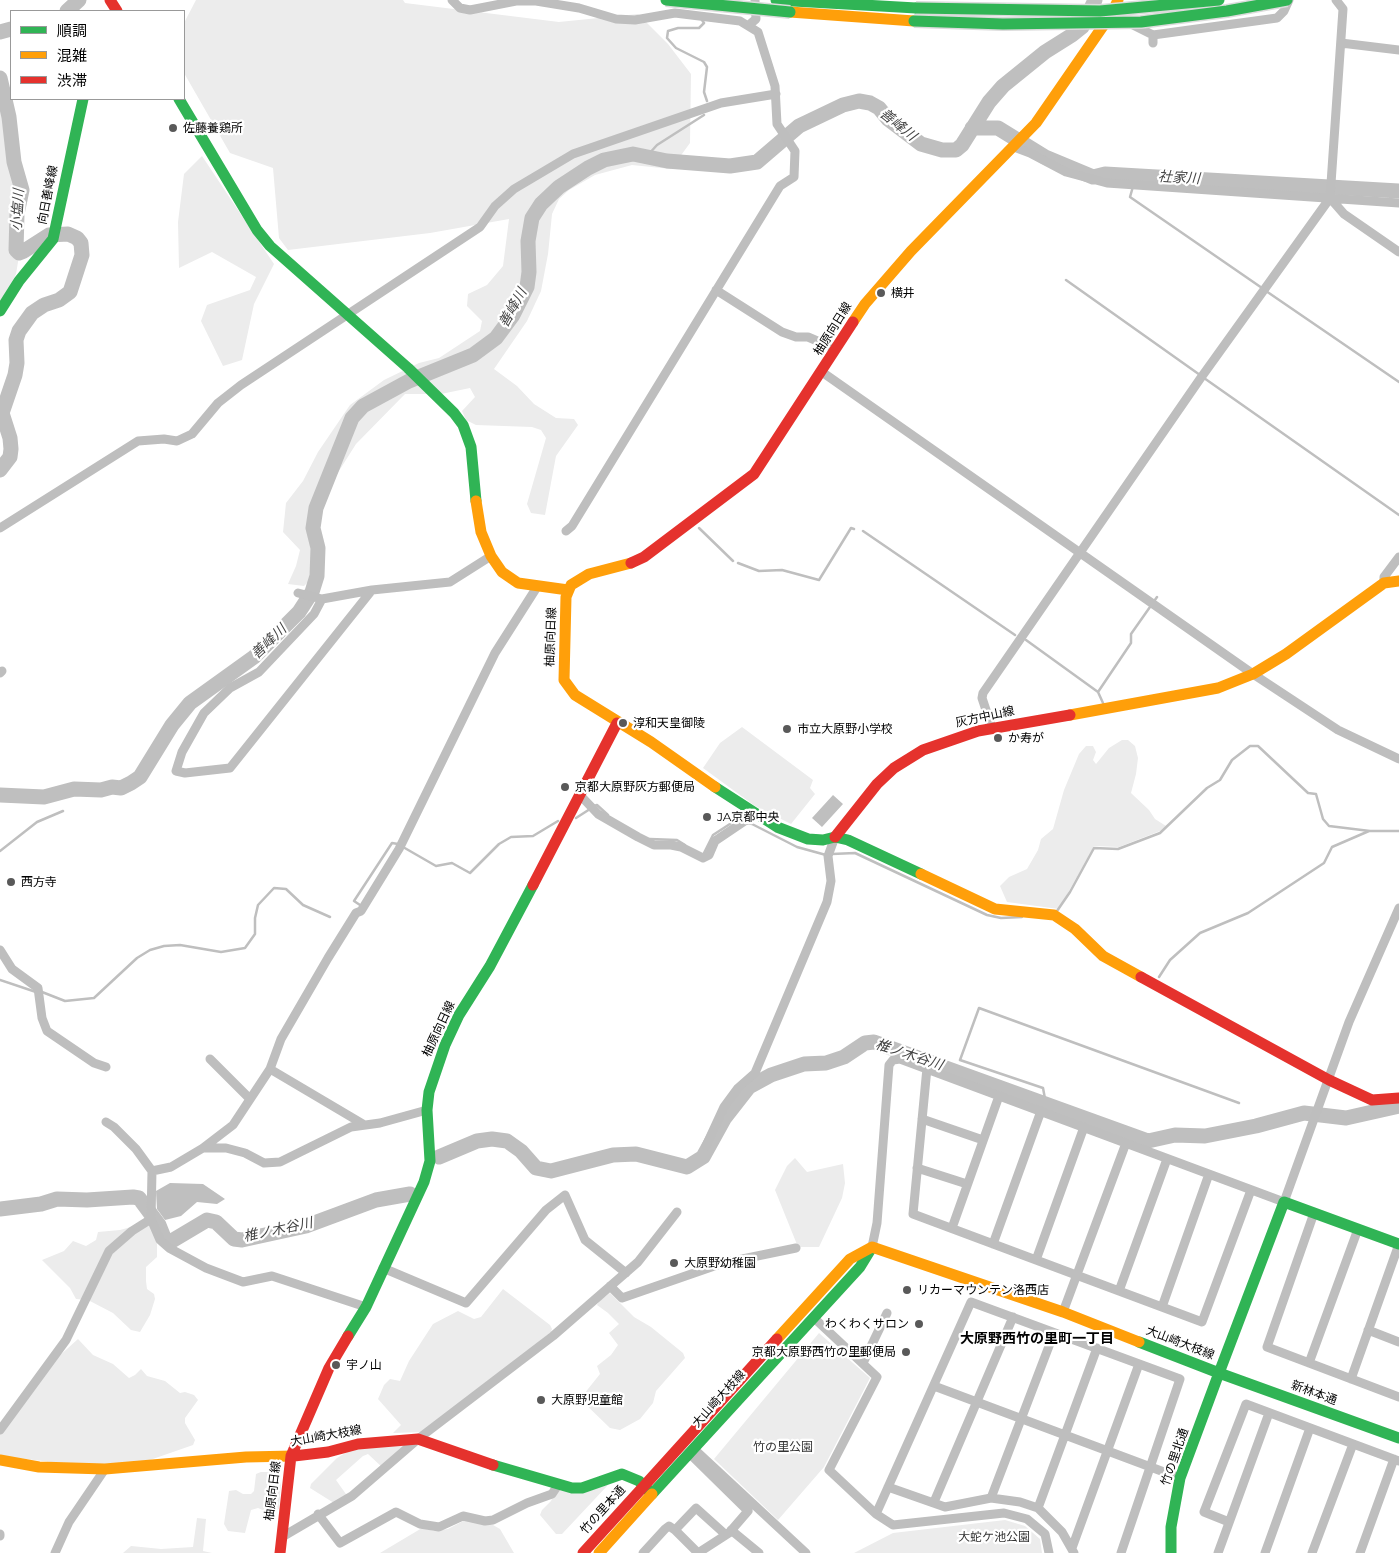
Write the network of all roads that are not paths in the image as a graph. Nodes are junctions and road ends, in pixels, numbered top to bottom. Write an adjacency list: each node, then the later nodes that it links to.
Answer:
1 (452, 0): 11 (street)
2 (666, 0): 9 (main road, bridge)
3 (754, 0): 11 (street)
4 (776, 0): 9 (main road)
5 (1118, 0): 10 (main road, 柚原向日線)
6 (1219, 0): 9 (main road, bridge)
7 (1288, 0): 9 (main road, bridge); 10 (street)
8 (1336, 0): 12 (street)
9 (791, 7)
10 (1112, 13): 17 (main road, 柚原向日線)
11 (749, 25): 14 (street)
12 (1340, 43): 13 (street); 18 (street)
13 (1399, 50)
14 (776, 94): 21 (street); 23 (street)
15 (83, 100): 22 (main road, 向日善峰線)
16 (180, 100): 23 (main road)
17 (1014, 147): 18 (street); 24 (main road, 柚原向日線)
18 (1330, 198): 19 (street); 20 (street); 28 (street)
19 (1399, 203)
20 (1399, 252)
21 (716, 290): 24 (street); 27 (street)
22 (0, 311)
23 (347, 313): 26 (street); 29 (main road)
24 (836, 349): 25 (main road, 柚原向日線)
25 (822, 372): 28 (street); 35 (main road, 柚原向日線)
26 (0, 528)
27 (566, 531)
28 (1081, 553): 38 (street); 40 (street)
29 (491, 556): 33 (main road); 34 (street)
30 (1399, 557): 32 (street)
31 (1399, 580): 32 (main road, 灰方中山線)
32 (1384, 583): 38 (main road, 灰方中山線)
33 (537, 587): 35 (main road); 50 (street)
34 (372, 590): 37 (street); 37 (street)
35 (568, 590): 39 (main road, 柚原向日線)
36 (298, 593): 37 (street)
37 (319, 599)
38 (1253, 674): 40 (main road, 灰方中山線); 41 (street)
39 (617, 723): 42 (main road, 柚原向日線); 43 (main road)
40 (992, 728): 44 (main road, 灰方中山線)
41 (1399, 760)
42 (579, 794): 43 (street); 55 (main road, 柚原向日線)
43 (755, 814): 44 (main road)
44 (835, 838): 51 (main road); 63 (street)
45 (1399, 908): 51 (street)
46 (0, 950): 48 (street)
47 (210, 1059): 54 (street)
48 (106, 1067)
49 (926, 1068): 52 (street); 57 (street); 79 (street)
50 (270, 1069): 54 (street); 59 (street)
51 (1329, 1080): 53 (main road); 71 (street)
52 (999, 1096): 56 (street); 61 (street)
53 (1399, 1098)
54 (250, 1099): 64 (street)
55 (426, 1110): 59 (street); 82 (main road, 柚原向日線)
56 (1041, 1111): 60 (street); 77 (street)
57 (922, 1119): 61 (street); 66 (street)
58 (106, 1122): 67 (street)
59 (363, 1124): 64 (street)
60 (1084, 1127): 62 (street); 81 (street)
61 (983, 1140): 69 (street)
62 (1126, 1143): 65 (street); 84 (street)
63 (706, 1146)
64 (203, 1148): 67 (street)
65 (1167, 1158): 68 (street); 86 (street)
66 (917, 1168): 69 (street); 75 (street)
67 (152, 1171): 74 (street)
68 (1209, 1174): 70 (street); 88 (street)
69 (967, 1184): 75 (street)
70 (1251, 1190): 71 (street); 88 (street)
71 (1284, 1202): 73 (main road); 100 (main road, 大山崎大枝線)
72 (677, 1212): 83 (street)
73 (1314, 1213): 76 (main road); 98 (street)
74 (151, 1215): 87 (street); 108 (street)
75 (952, 1228): 77 (street)
76 (1358, 1229): 78 (main road); 98 (street)
77 (993, 1244): 81 (street)
78 (1399, 1244): 93 (street)
79 (872, 1246): 89 (main road, 大山崎大枝線); 91 (main road, 大山崎大枝線); 123 (main road, 大山崎大枝線)
80 (796, 1248): 85 (street)
81 (1036, 1260): 84 (street)
82 (383, 1268): 83 (street); 87 (main road, 柚原向日線)
83 (626, 1273): 85 (street)
84 (1076, 1275): 86 (street); 89 (street)
85 (610, 1286): 111 (street)
86 (1119, 1291): 88 (street)
87 (366, 1307): 115 (main road, 柚原向日線)
88 (1162, 1307)
89 (1064, 1312): 100 (main road, 大山崎大枝線)
90 (887, 1313): 97 (street)
91 (813, 1317): 97 (street); 113 (main road, 大山崎大枝線)
92 (1013, 1317): 94 (street); 102 (street); 104 (street)
93 (1368, 1330): 95 (street); 101 (street)
94 (1054, 1333): 96 (street); 106 (street)
95 (1399, 1342)
96 (1097, 1348): 99 (street); 109 (street)
97 (863, 1363): 128 (street)
98 (1309, 1363): 101 (street)
99 (1139, 1364): 114 (street); 118 (street)
100 (1219, 1373): 110 (main road, 新林本通); 120 (main road, 竹の里北通)
101 (1351, 1379): 103 (street)
102 (934, 1386): 104 (street); 122 (street)
103 (1399, 1397)
104 (977, 1402): 106 (street); 125 (street)
105 (1269, 1413): 107 (street); 129 (street); 129 (street)
106 (1022, 1419): 109 (street); 124 (street)
107 (1310, 1428): 112 (street); 146 (street)
108 (0, 1430)
109 (1065, 1435): 114 (street); 126 (street)
110 (1399, 1438)
111 (418, 1439): 115 (main road, 大山崎大枝線); 121 (main road, 大山崎大枝線); 127 (street)
112 (1353, 1444): 117 (street); 147 (street)
113 (691, 1451): 123 (main road, 大山崎大枝線); 131 (street); 141 (street)
114 (1107, 1451): 118 (street); 133 (street)
115 (292, 1456): 119 (main road, 大山崎大枝線); 132 (main road, 柚原向日線)
116 (0, 1460): 119 (main road, 大山崎大枝線)
117 (1396, 1460): 148 (street)
118 (1150, 1467): 120 (street); 143 (street)
119 (105, 1469): 134 (street)
120 (1180, 1478): 144 (main road, 竹の里北通)
121 (558, 1484): 123 (main road, 大山崎大枝線); 127 (street)
122 (888, 1487): 125 (street); 128 (street)
123 (648, 1490): 136 (main road, 竹の里本通); 137 (main road, 竹の里本通)
124 (991, 1498): 125 (street); 126 (street)
125 (934, 1502)
126 (1038, 1508): 133 (street)
127 (318, 1514): 132 (street)
128 (876, 1514): 142 (street)
129 (1229, 1522): 145 (street)
130 (675, 1530): 131 (street); 138 (street); 139 (street)
131 (729, 1532): 139 (street); 140 (street)
132 (282, 1537): 135 (main road, 柚原向日線)
133 (1073, 1551)
134 (55, 1553)
135 (280, 1553)
136 (583, 1553)
137 (599, 1553)
138 (643, 1553)
139 (698, 1553)
140 (760, 1553)
141 (806, 1553)
142 (1049, 1553)
143 (1121, 1553)
144 (1171, 1553)
145 (1218, 1553)
146 (1265, 1553)
147 (1312, 1553)
148 (1360, 1553)

